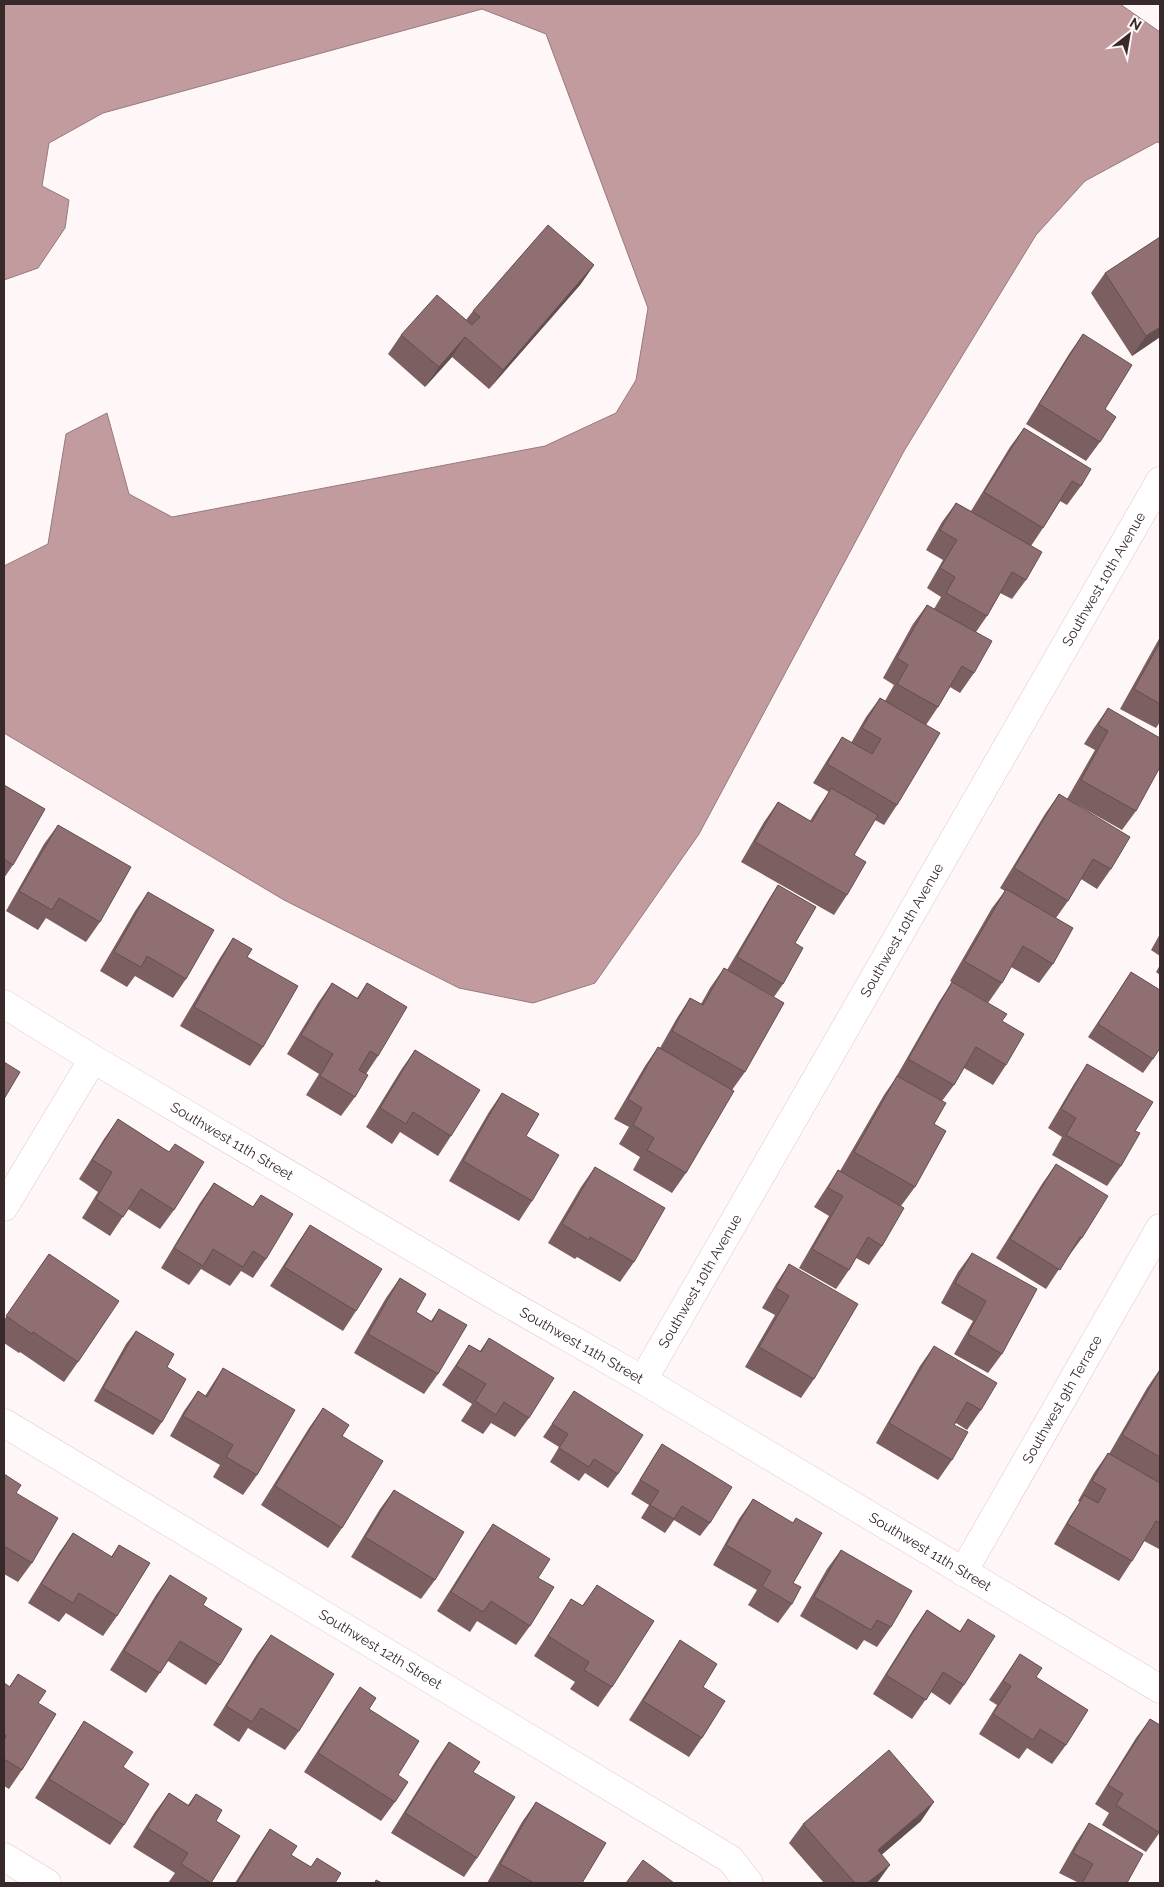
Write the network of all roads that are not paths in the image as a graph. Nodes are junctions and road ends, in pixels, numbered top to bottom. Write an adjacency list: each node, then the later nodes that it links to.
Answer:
1 (1160, 480): 6 (street, Southwest 10th Avenue)
2 (4, 1004): 3 (street, Southwest 11th Street)
3 (93, 1059): 4 (street); 6 (street, Southwest 11th Street)
4 (4, 1207)
5 (1160, 1228): 8 (street, Southwest 9th Terrace)
6 (643, 1380): 8 (street, Southwest 11th Street)
7 (4, 1423): 12 (street, Southwest 12th Street)
8 (963, 1572): 9 (street, Southwest 11th Street)
9 (1160, 1688)
10 (4, 1858): 11 (street)
11 (47, 1883)
12 (749, 1883)

